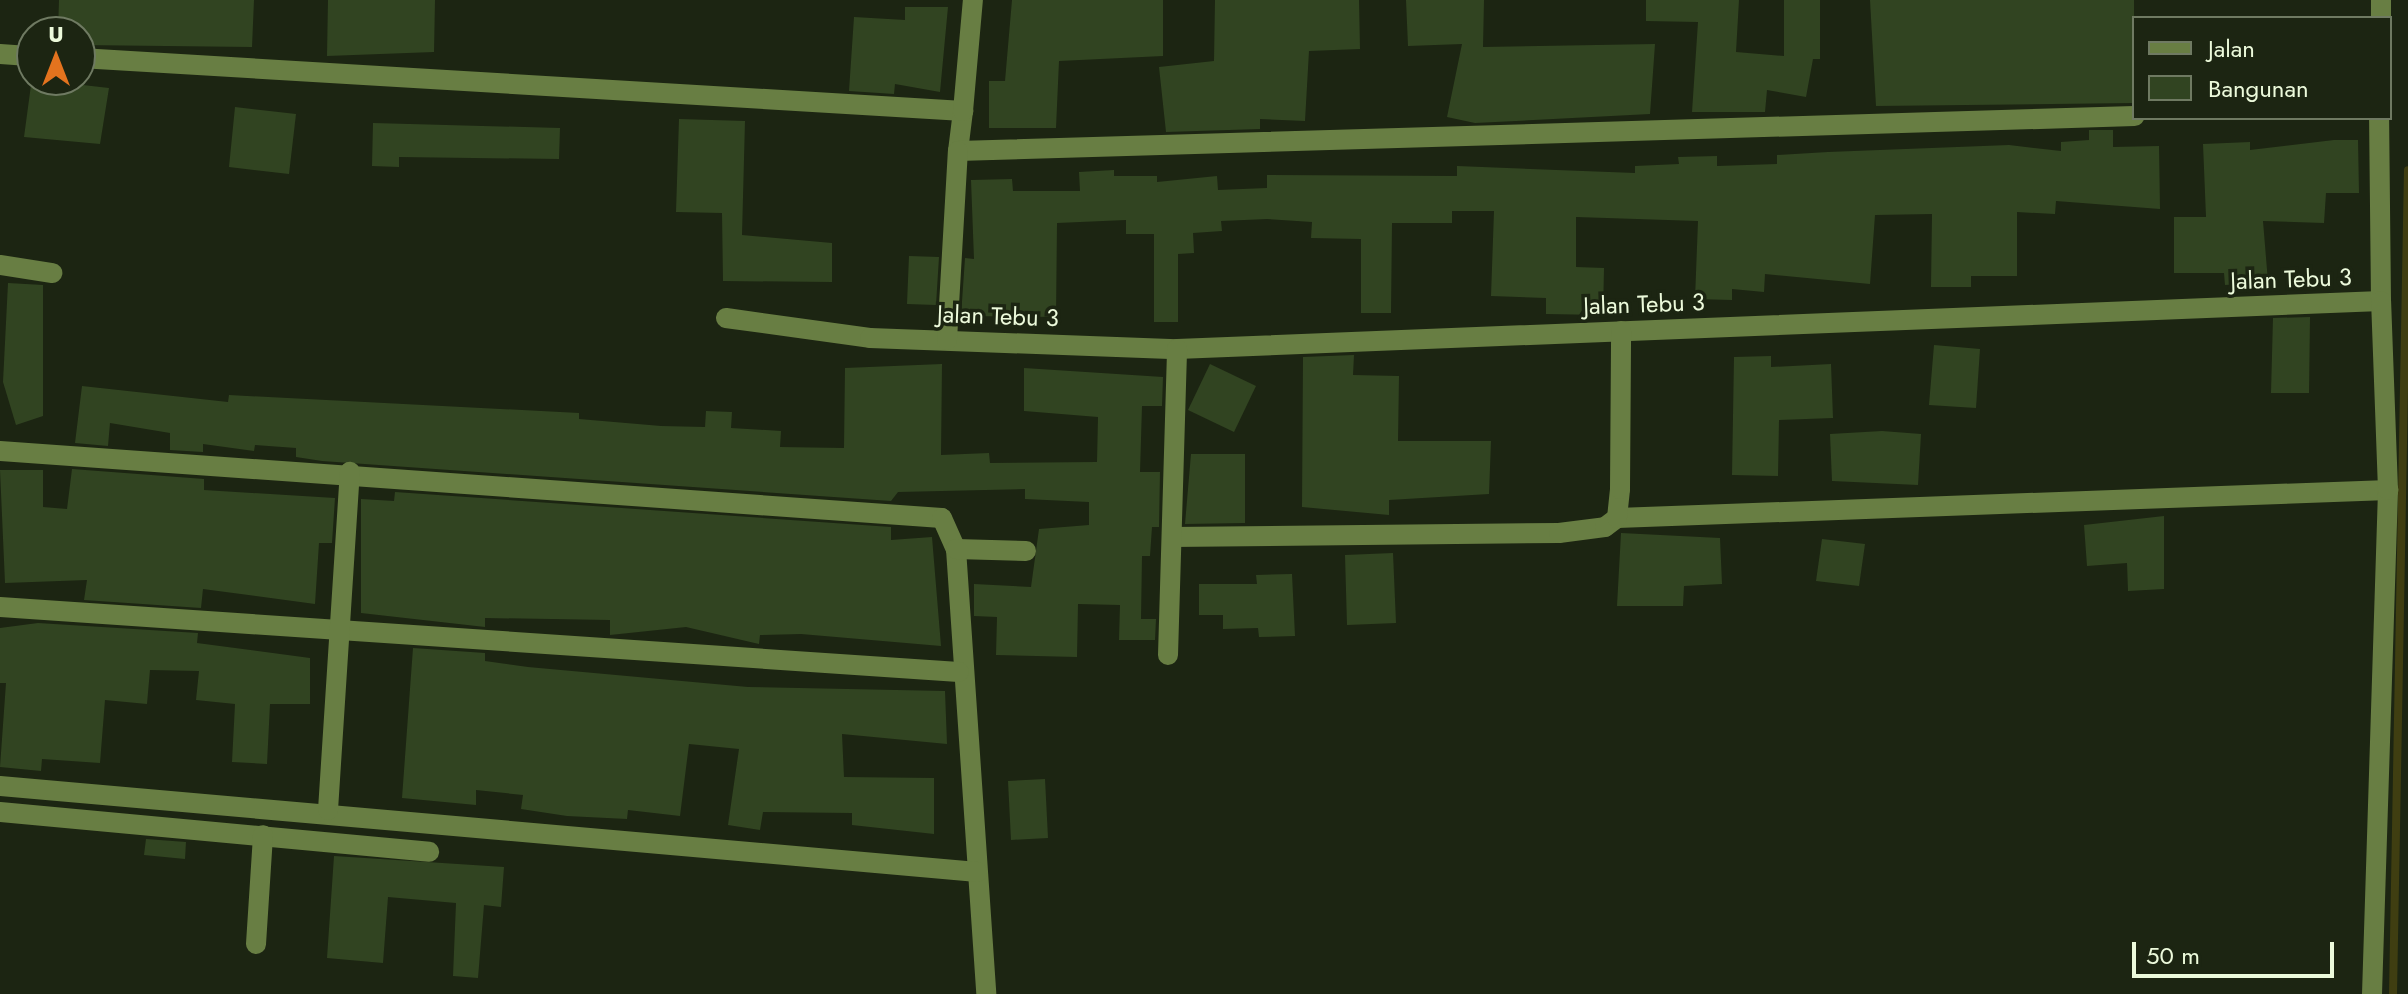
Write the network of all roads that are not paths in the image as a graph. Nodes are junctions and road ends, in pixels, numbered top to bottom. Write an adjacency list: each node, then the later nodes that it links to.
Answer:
1 (973, 0): 3 (street)
2 (96, 59): 3 (street)
3 (963, 111): 6 (street)
4 (2132, 116): 6 (street)
5 (2379, 120): 9 (street, Jalan Tebu 3)
6 (958, 151): 12 (street)
7 (0, 265): 8 (street)
8 (52, 273)
9 (2381, 301): 11 (street, Jalan Tebu 3); 16 (street)
10 (726, 318): 12 (street, Jalan Tebu 3)
11 (1621, 331): 13 (street, Jalan Tebu 3); 17 (street)
12 (947, 340): 13 (street, Jalan Tebu 3)
13 (1177, 349): 18 (street)
14 (0, 451): 15 (street)
15 (350, 472): 19 (street); 22 (street)
16 (2388, 490): 17 (street); 33 (street)
17 (1617, 518): 18 (street)
18 (1172, 537): 23 (street)
19 (956, 549): 20 (street); 24 (street)
20 (1026, 551)
21 (0, 607): 22 (street)
22 (338, 627): 24 (street); 26 (street)
23 (1168, 655)
24 (959, 672): 30 (street)
25 (0, 786): 26 (street)
26 (328, 810): 30 (street)
27 (0, 812): 28 (street)
28 (263, 835): 29 (street); 31 (street)
29 (429, 852)
30 (977, 872): 32 (street)
31 (256, 944)
32 (986, 994)
33 (2372, 994)

